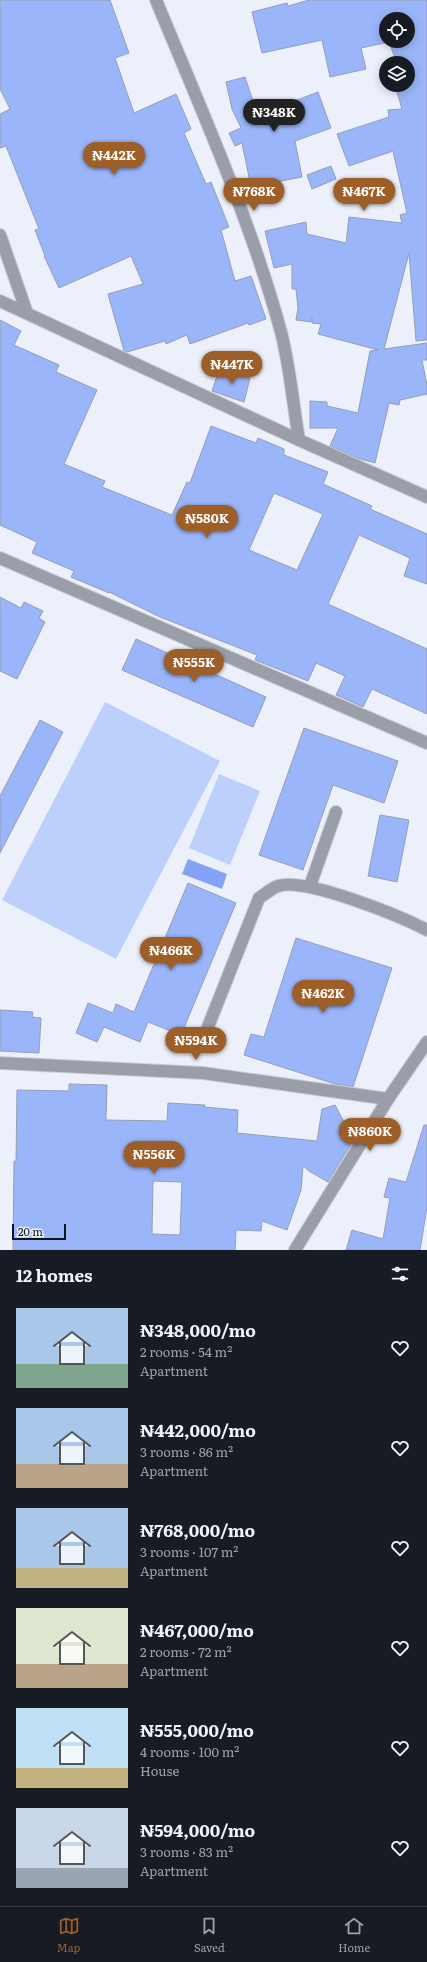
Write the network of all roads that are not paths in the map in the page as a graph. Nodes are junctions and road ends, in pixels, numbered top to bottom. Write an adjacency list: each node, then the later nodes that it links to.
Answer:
1 (156, 0): 5 (street)
2 (0, 235): 4 (street)
3 (0, 301): 4 (street)
4 (27, 313): 5 (street)
5 (299, 440): 6 (street)
6 (427, 497)
7 (0, 558): 8 (street)
8 (427, 742)
9 (336, 812): 10 (street)
10 (310, 886): 11 (street); 12 (street)
11 (427, 930)
12 (204, 1037)
13 (427, 1042): 15 (street)
14 (0, 1063): 15 (street)
15 (388, 1099): 16 (street)
16 (295, 1250)

